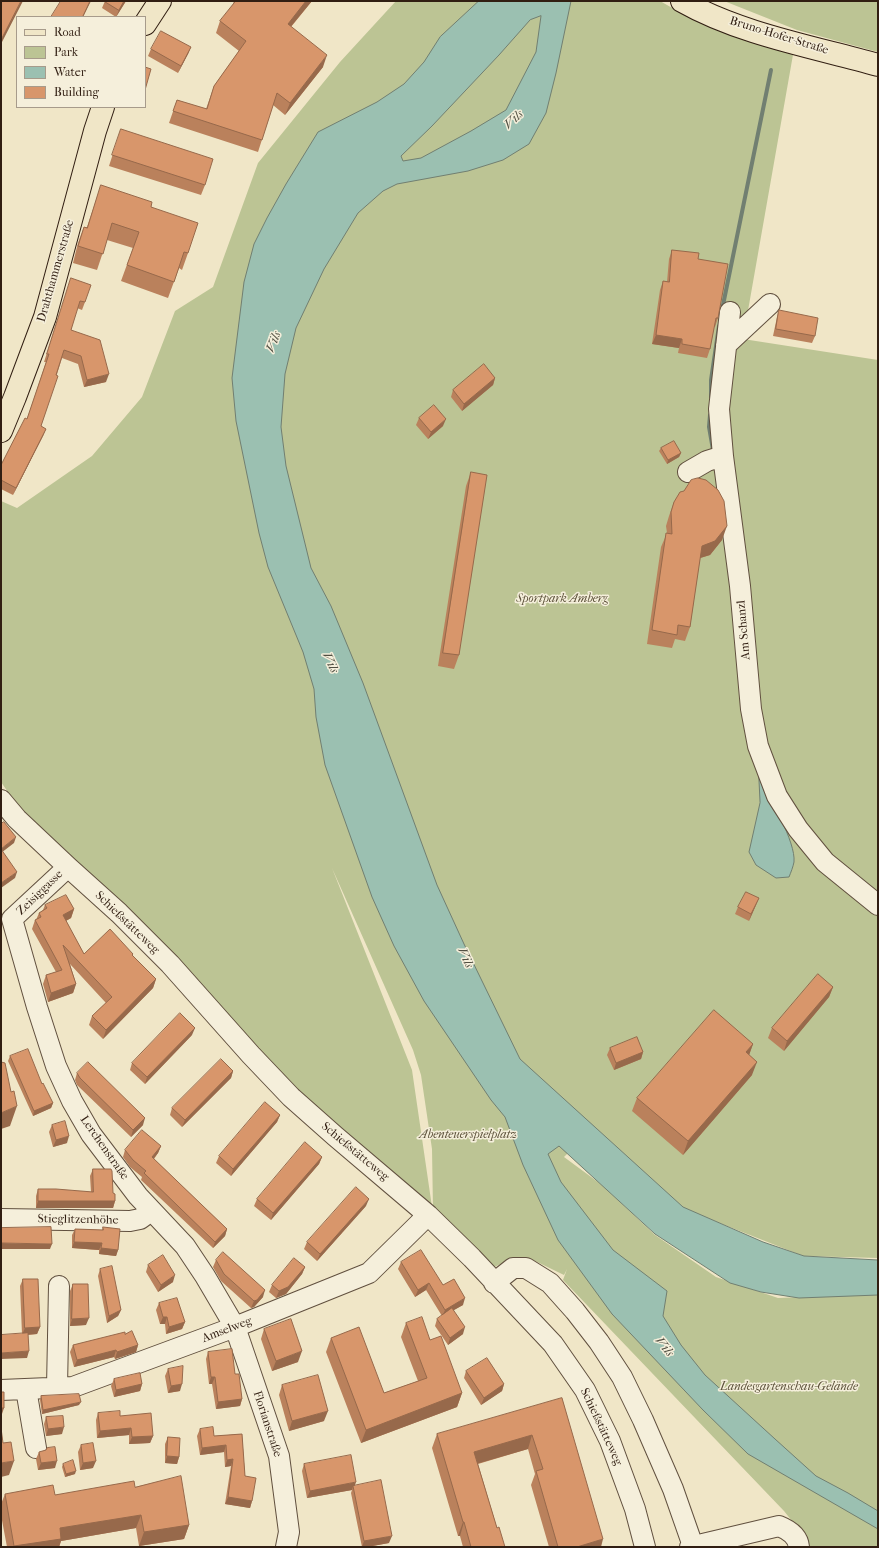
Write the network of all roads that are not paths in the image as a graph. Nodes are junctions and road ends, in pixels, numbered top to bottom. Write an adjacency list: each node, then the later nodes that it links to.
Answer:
1 (160, 1): 3 (main road)
2 (682, 1): 4 (main road, Bruno-Hofer-Straße)
3 (146, 22)
4 (878, 65)
5 (103, 108): 9 (main road, Drahthammerstraße)
6 (770, 304): 8 (street)
7 (730, 312): 8 (street, Am Schanzl)
8 (726, 345): 10 (street, Am Schanzl)
9 (1, 431)
10 (715, 459): 11 (street); 14 (street, Am Schanzl)
11 (688, 472)
12 (1, 800): 13 (street, Schießstätteweg)
13 (68, 867): 15 (street, Zeisiggasse); 17 (street, Schießstätteweg)
14 (878, 905)
15 (12, 920): 16 (street, Lerchenstraße)
16 (151, 1211): 18 (street, Stieglitzenhöhe); 21 (street, Lerchenstraße)
17 (428, 1215): 19 (street, Schießstätteweg); 21 (street, Amselweg)
18 (1, 1219)
19 (494, 1283): 27 (street, Schießstätteweg); 28 (street)
20 (59, 1286): 22 (street)
21 (235, 1327): 22 (street, Amselweg); 26 (street, Florianstraße)
22 (57, 1387): 23 (street, Amselweg)
23 (26, 1389): 24 (street, Amselweg); 25 (street)
24 (1, 1390)
25 (36, 1448)
26 (286, 1547)
27 (645, 1547)
28 (691, 1547): 29 (street)
29 (799, 1547)

